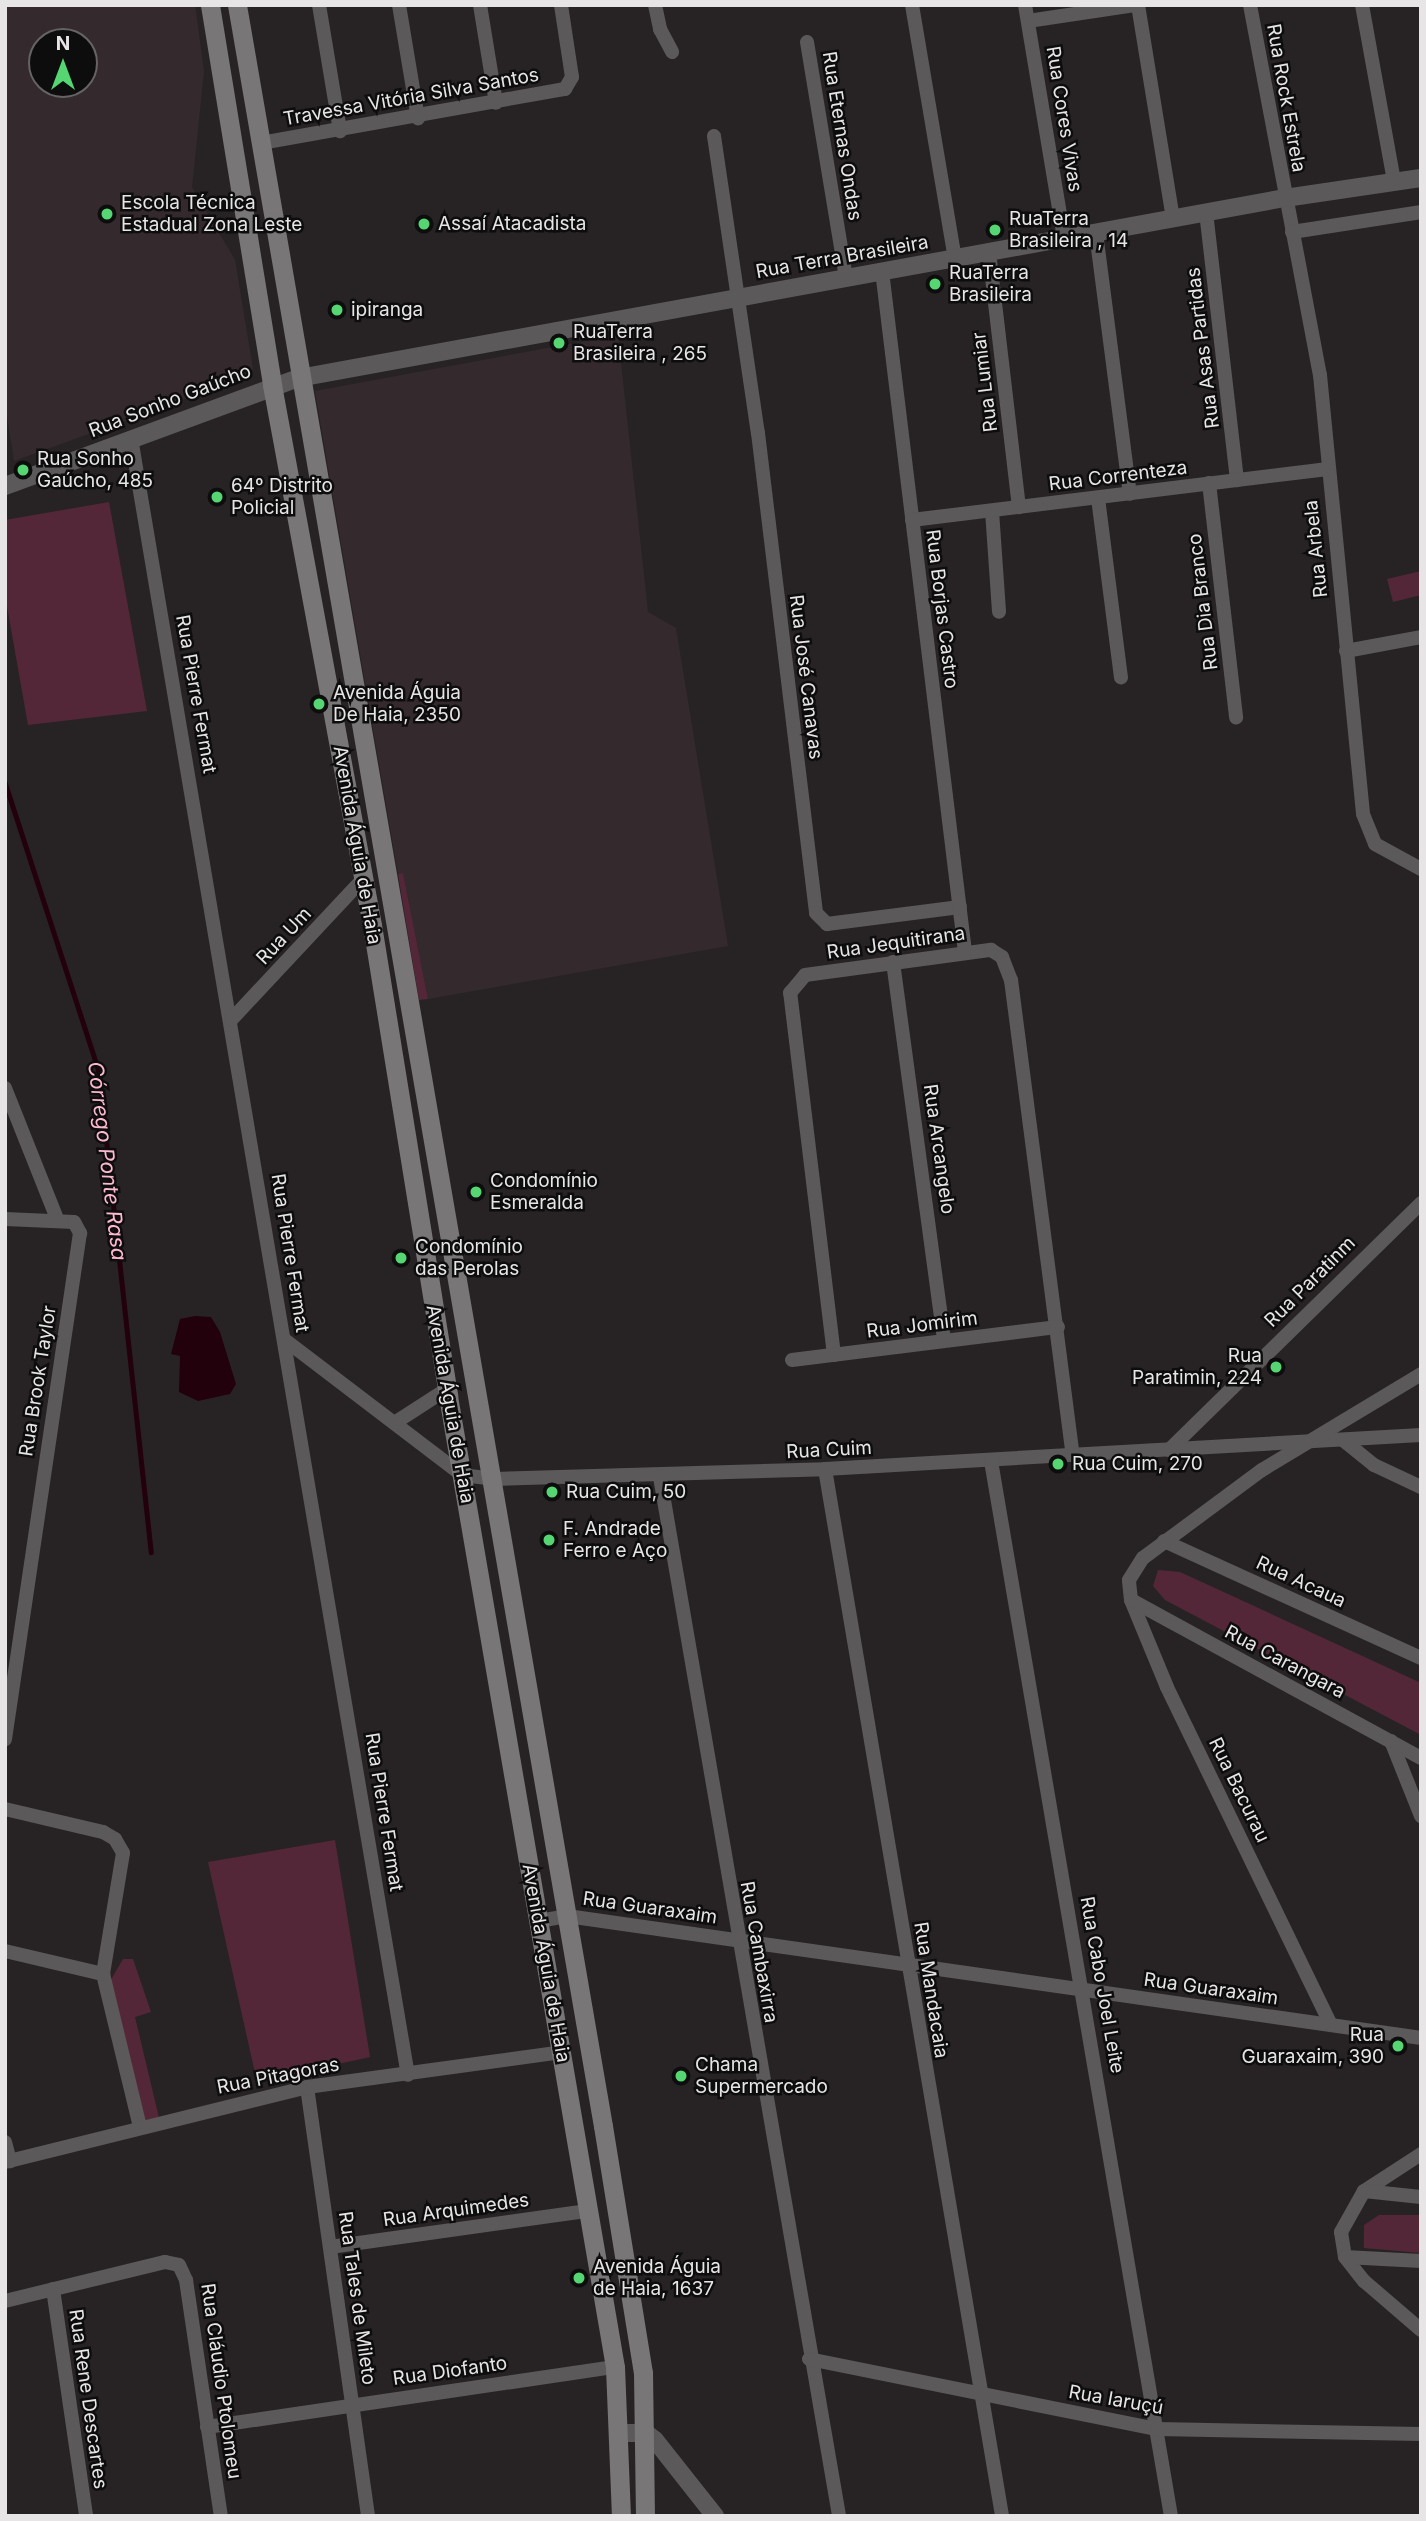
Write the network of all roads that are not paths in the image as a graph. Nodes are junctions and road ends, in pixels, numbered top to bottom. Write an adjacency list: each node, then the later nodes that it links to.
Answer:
1 (211, 5): 36 (main road, Avenida Águia de Haia)
2 (237, 5): 20 (main road, Avenida Águia de Haia)
3 (319, 5): 18 (street)
4 (399, 5): 17 (street)
5 (480, 5): 16 (street)
6 (561, 5): 16 (street, Travessa Vitória Silva Santos)
7 (655, 5): 15 (street)
8 (912, 5): 31 (street)
9 (1025, 5): 13 (street, Rua Cores Vivas)
10 (1137, 5): 13 (street); 26 (street)
11 (1250, 5): 23 (street, Rua Rock Estrela)
12 (1362, 5): 22 (street)
13 (1028, 21): 29 (street, Rua Cores Vivas)
14 (807, 42): 33 (street, Rua Eternas Ondas)
15 (672, 52)
16 (496, 103): 17 (street, Travessa Vitória Silva Santos)
17 (418, 118): 18 (street, Travessa Vitória Silva Santos)
18 (340, 131): 20 (street, Travessa Vitória Silva Santos)
19 (714, 136): 34 (street, Rua José Canavas)
20 (261, 143): 35 (main road, Avenida Águia de Haia)
21 (1421, 178): 22 (street, Rua Terra Brasileira)
22 (1394, 181): 23 (street, Rua Terra Brasileira)
23 (1284, 198): 24 (street, Rua Terra Brasileira); 27 (street, Rua Arbela)
24 (1206, 212): 26 (street, Rua Terra Brasileira); 39 (street, Rua Asas Partidas)
25 (1421, 212): 27 (street)
26 (1173, 219): 28 (street, Rua Terra Brasileira)
27 (1292, 232): 38 (street, Rua Arbela)
28 (1096, 233): 29 (street, Rua Terra Brasileira); 42 (street)
29 (1064, 239): 30 (street, Rua Terra Brasileira)
30 (989, 252): 31 (street, Rua Terra Brasileira); 44 (street, Rua Lumiar)
31 (955, 258): 32 (street, Rua Terra Brasileira)
32 (881, 271): 33 (street, Rua Terra Brasileira); 46 (street, Rua Borjas Castro)
33 (846, 278): 34 (street, Rua Terra Brasileira)
34 (738, 297): 35 (street, Rua Terra Brasileira); 54 (street, Rua José Canavas)
35 (299, 378): 36 (street, Rua Terra Brasileira); 56 (main road, Avenida Águia de Haia)
36 (272, 384): 37 (street, Rua Sonho Gaúcho); 53 (main road, Avenida Águia de Haia)
37 (131, 438): 41 (street, Rua Sonho Gaúcho); 59 (street, Rua Pierre Fermat)
38 (1328, 469): 39 (street, Rua Correnteza); 49 (street, Rua Arbela)
39 (1237, 480): 40 (street, Rua Correnteza)
40 (1209, 483): 42 (street, Rua Correnteza); 51 (street, Rua Dia Branco)
41 (5, 486)
42 (1130, 494): 43 (street, Rua Correnteza)
43 (1098, 498): 44 (street, Rua Correnteza); 50 (street)
44 (1019, 507): 45 (street, Rua Correnteza)
45 (992, 511): 46 (street, Rua Correnteza); 47 (street)
46 (912, 520): 54 (street, Rua Borjas Castro)
47 (999, 612)
48 (1421, 637): 49 (street)
49 (1346, 651): 52 (street, Rua Arbela)
50 (1121, 678)
51 (1236, 717)
52 (1421, 869)
53 (364, 878): 55 (main road, Avenida Águia de Haia); 59 (street, Rua Um)
54 (960, 907): 57 (street, Rua Borjas Castro)
55 (374, 936): 56 (main road); 70 (main road, Avenida Águia de Haia)
56 (402, 946): 81 (main road, Avenida Águia de Haia)
57 (965, 952): 58 (street, Rua Jequitirana); 64 (street, Rua Jequitirana)
58 (893, 962): 66 (street, Rua Arcangelo); 67 (street, Rua Jequitirana)
59 (232, 1019): 65 (street, Rua Pierre Fermat)
60 (5, 1088): 63 (street)
61 (1421, 1203): 75 (street, Rua Paratinm)
62 (5, 1219): 63 (street)
63 (57, 1219): 86 (street, Rua Brook Taylor)
64 (1058, 1327): 66 (street, Rua Jomirim); 76 (street, Rua Jequitirana)
65 (285, 1340): 71 (street); 101 (street, Rua Pierre Fermat)
66 (944, 1341): 67 (street, Rua Jomirim)
67 (834, 1355): 68 (street, Rua Jomirim)
68 (792, 1360)
69 (1421, 1374): 74 (street)
70 (447, 1389): 71 (street); 79 (main road, Avenida Águia de Haia)
71 (396, 1422): 79 (street)
72 (1421, 1435): 73 (street, Rua Cuim)
73 (1343, 1440): 74 (street, Rua Cuim); 82 (street)
74 (1310, 1441): 75 (street, Rua Cuim); 83 (street)
75 (1169, 1450): 76 (street, Rua Cuim)
76 (1073, 1455): 77 (street, Rua Cuim)
77 (991, 1461): 78 (street, Rua Cuim); 97 (street, Rua Cabo Joel Leite)
78 (825, 1469): 80 (street, Rua Cuim); 95 (street, Rua Mandacaia)
79 (462, 1475): 81 (street, Rua Cuim); 92 (main road, Avenida Águia de Haia)
80 (660, 1477): 81 (street, Rua Cuim); 93 (street, Rua Cambaxirra)
81 (494, 1479): 91 (main road, Avenida Águia de Haia)
82 (1421, 1487)
83 (1164, 1541): 84 (street, Rua Bacurau); 85 (street, Rua Acaua)
84 (1131, 1600): 87 (street, Rua Carangara); 98 (street, Rua Bacurau)
85 (1421, 1658)
86 (5, 1739)
87 (1391, 1741): 88 (street, Rua Carangara); 90 (street)
88 (1421, 1758)
89 (5, 1808): 96 (street)
90 (1421, 1816)
91 (567, 1916): 92 (street, Rua Guaraxaim); 93 (street, Rua Guaraxaim); 123 (main road, Avenida Águia de Haia)
92 (539, 1921): 100 (main road, Avenida Águia de Haia)
93 (738, 1939): 95 (street, Rua Guaraxaim); 116 (street, Rua Cambaxirra)
94 (5, 1951): 96 (street)
95 (907, 1963): 97 (street, Rua Guaraxaim); 118 (street, Rua Mandacaia)
96 (103, 1974): 103 (street)
97 (1083, 1990): 98 (street, Rua Guaraxaim); 121 (street, Rua Cabo Joel Leite)
98 (1331, 2025): 99 (street, Rua Guaraxaim)
99 (1421, 2038)
100 (562, 2052): 101 (street, Rua Pitagoras); 109 (main road, Avenida Águia de Haia)
101 (408, 2075): 102 (street, Rua Pitagoras)
102 (307, 2087): 103 (street, Rua Pitagoras); 110 (street, Rua Tales de Mileto)
103 (140, 2127): 106 (street, Rua Pitagoras)
104 (5, 2142): 106 (street)
105 (1421, 2154): 107 (street)
106 (8, 2161)
107 (1364, 2191): 108 (street); 111 (street)
108 (1421, 2197)
109 (587, 2211): 110 (street, Rua Arquimedes); 117 (main road, Avenida Águia de Haia)
110 (330, 2248): 119 (street, Rua Tales de Mileto)
111 (1345, 2258): 112 (street); 115 (street)
112 (1421, 2261)
113 (53, 2289): 114 (street, Rua Cláudio Ptolomeu); 120 (street, Rua Cláudio Ptolomeu); 125 (street, Rua Rene Descartes)
114 (5, 2301)
115 (1421, 2330)
116 (809, 2359): 118 (street, Rua Iaruçú); 131 (street, Rua Cambaxirra)
117 (615, 2367): 119 (street, Rua Diofanto); 122 (main road, Avenida Águia de Haia)
118 (980, 2394): 121 (street, Rua Iaruçú); 132 (street, Rua Mandacaia)
119 (353, 2405): 120 (street, Rua Diofanto); 127 (street, Rua Tales de Mileto)
120 (207, 2427): 126 (street, Rua Cláudio Ptolomeu)
121 (1157, 2429): 124 (street, Rua Iaruçú); 133 (street, Rua Cabo Joel Leite)
122 (620, 2433): 123 (street); 128 (main road, Avenida Águia de Haia)
123 (646, 2433): 129 (main road, Avenida Águia de Haia); 130 (street)
124 (1421, 2434)
125 (86, 2516)
126 (222, 2516)
127 (368, 2516)
128 (621, 2516)
129 (645, 2516)
130 (715, 2516)
131 (839, 2516)
132 (1002, 2516)
133 (1171, 2516)

